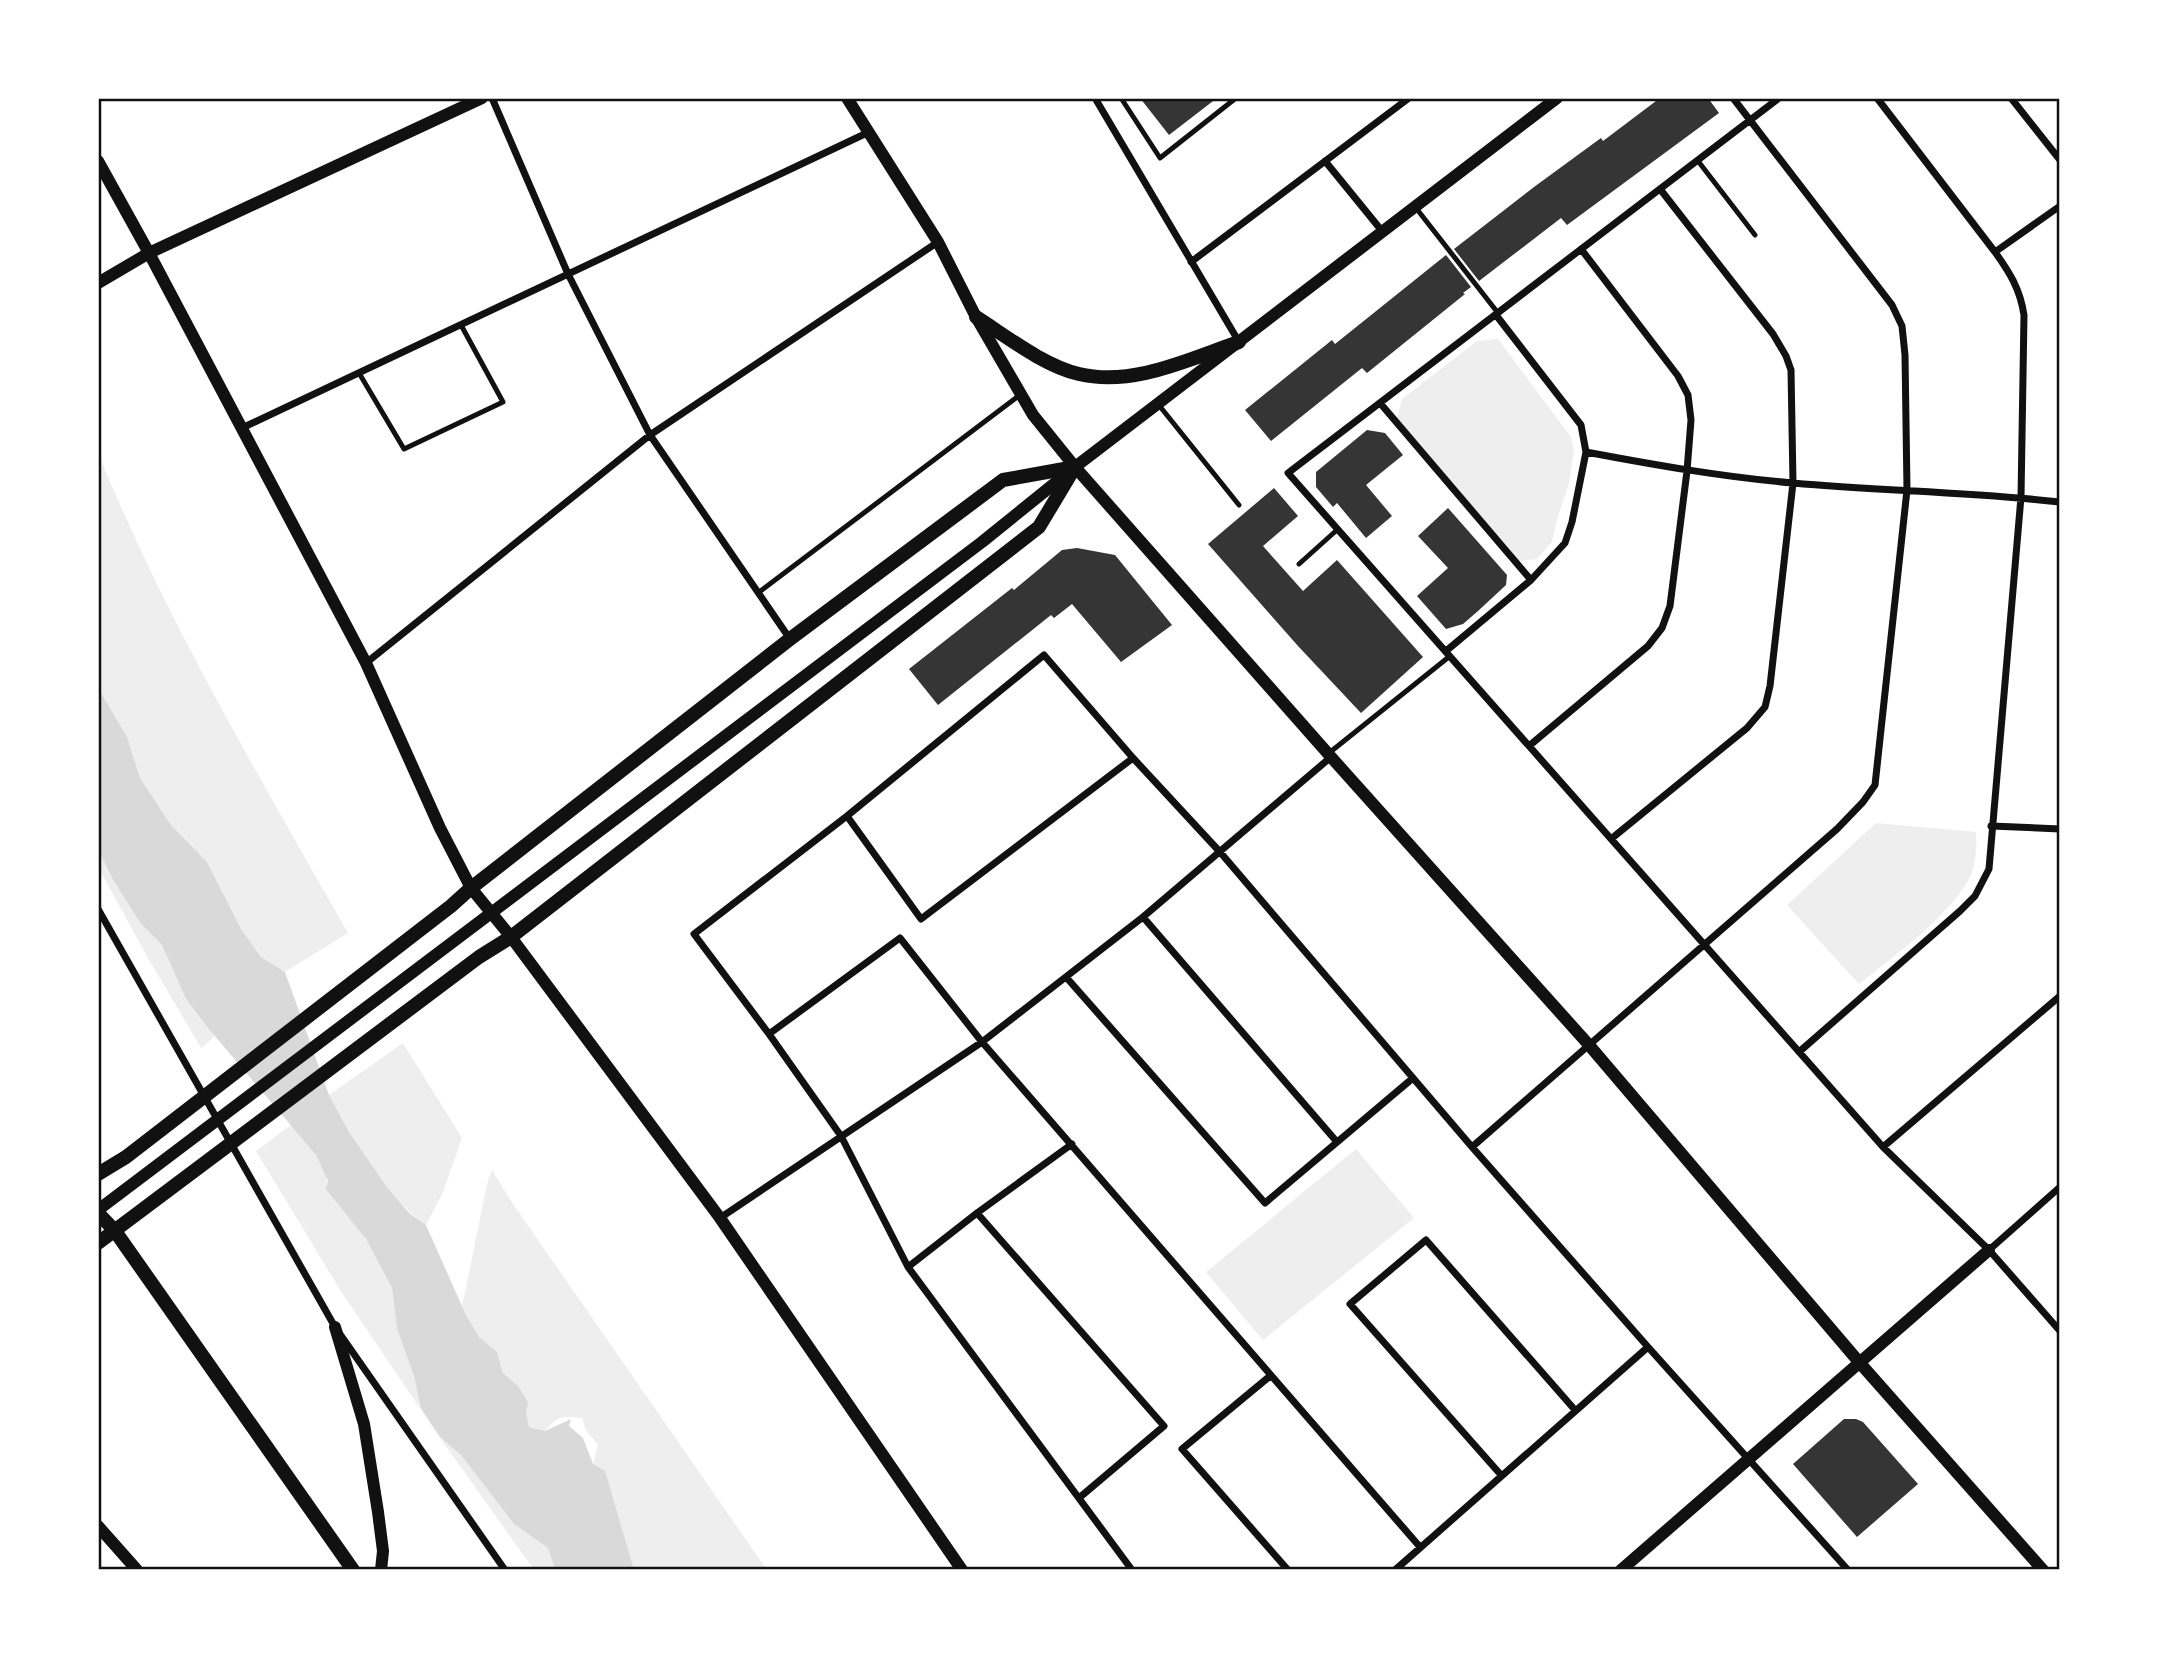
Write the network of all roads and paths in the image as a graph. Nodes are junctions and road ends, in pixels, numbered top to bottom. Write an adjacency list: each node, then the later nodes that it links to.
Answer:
1 (481, 98): 27 (street)
2 (492, 98): 29 (street)
3 (1095, 98): 28 (street)
4 (1121, 98): 5 (lane)
5 (1236, 98)
6 (1409, 98): 17 (street)
7 (1557, 98): 21 (street)
8 (1733, 98): 13 (street)
9 (1779, 98): 13 (street)
10 (1877, 98): 26 (street)
11 (2011, 98): 16 (street)
12 (851, 99): 14 (street)
13 (1750, 120): 15 (street); 45 (street)
14 (869, 132): 24 (street); 29 (street)
15 (1698, 160): 19 (street); 23 (lane)
16 (2060, 160)
17 (1325, 161): 22 (street); 28 (street)
18 (98, 162): 27 (street)
19 (1660, 189): 25 (street); 44 (street)
20 (2060, 206): 26 (street)
21 (1415, 207): 22 (street); 31 (lane)
22 (1382, 231): 34 (street)
23 (1755, 234)
24 (938, 242): 32 (street); 40 (street)
25 (1581, 249): 31 (street); 43 (street)
26 (1995, 252): 46 (street)
27 (149, 253): 30 (street); 39 (street)
28 (1191, 262): 34 (street)
29 (568, 274): 33 (street); 40 (street)
30 (102, 281)
31 (1497, 314): 37 (street); 41 (street)
32 (976, 317): 34 (main road); 36 (street)
33 (461, 324): 35 (street); 35 (lane)
34 (1239, 342): 38 (street)
35 (359, 373): 39 (street)
36 (1021, 394): 42 (street); 52 (lane)
37 (1380, 403): 49 (street); 51 (street)
38 (1158, 404): 42 (street); 48 (lane)
39 (242, 428): 55 (street)
40 (650, 435): 52 (street); 55 (street)
41 (1586, 452): 43 (street); 51 (street)
42 (1075, 467): 53 (main road); 57 (street); 67 (main road); 83 (street)
43 (1687, 471): 44 (street); 56 (street)
44 (1793, 483): 45 (street); 62 (street)
45 (1907, 490): 46 (street); 68 (street)
46 (2021, 497): 47 (street); 60 (street)
47 (2060, 502)
48 (1239, 505)
49 (1338, 529): 50 (lane); 54 (street)
50 (1298, 564)
51 (1531, 580): 54 (street)
52 (758, 593): 53 (street)
53 (790, 639): 64 (main road)
54 (1448, 654): 56 (street); 57 (lane)
55 (366, 663): 64 (street)
56 (1529, 746): 62 (street)
57 (1329, 756): 63 (street); 73 (street)
58 (1133, 758): 59 (street); 59 (street); 63 (street)
59 (847, 816): 71 (street)
60 (1991, 826): 61 (street); 74 (street)
61 (2060, 829)
62 (1611, 839): 68 (street)
63 (1220, 852): 66 (street); 75 (street)
64 (471, 888): 67 (street); 81 (main road)
65 (98, 909): 90 (street)
66 (1143, 917): 69 (street); 77 (street)
67 (511, 937): 85 (street); 86 (main road)
68 (1704, 944): 73 (street); 74 (street)
69 (1066, 977): 72 (street); 77 (street)
70 (2060, 996): 80 (street)
71 (769, 1034): 72 (street); 76 (street)
72 (982, 1042): 76 (street); 78 (street)
73 (1589, 1045): 79 (street); 93 (street)
74 (1799, 1052): 80 (street)
75 (1413, 1078): 77 (street); 79 (street)
76 (841, 1136): 85 (street); 89 (street)
77 (1336, 1142)
78 (1072, 1144): 84 (street); 94 (street)
79 (1472, 1147): 92 (street)
80 (1883, 1147): 88 (street)
81 (98, 1174)
82 (2060, 1187): 88 (street)
83 (98, 1212): 86 (main road)
84 (977, 1213): 89 (street); 98 (street)
85 (720, 1217): 106 (street)
86 (115, 1231): 87 (main road); 103 (main road)
87 (98, 1243)
88 (1989, 1250): 91 (street); 93 (street)
89 (908, 1267): 98 (street)
90 (335, 1326): 104 (street); 105 (street)
91 (2060, 1331)
92 (1648, 1347): 95 (street); 96 (street)
93 (1859, 1362): 96 (street); 111 (street)
94 (1270, 1376): 100 (street); 108 (street)
95 (1575, 1410): 97 (street); 97 (street)
96 (1747, 1459): 101 (street); 110 (street)
97 (1502, 1475): 100 (street)
98 (1079, 1498): 107 (street)
99 (98, 1526): 102 (street)
100 (1420, 1547): 109 (street)
101 (1844, 1569)
102 (137, 1570)
103 (353, 1570)
104 (381, 1570)
105 (505, 1570)
106 (962, 1570)
107 (1132, 1570)
108 (1288, 1570)
109 (1395, 1570)
110 (1621, 1570)
111 (2043, 1570)

